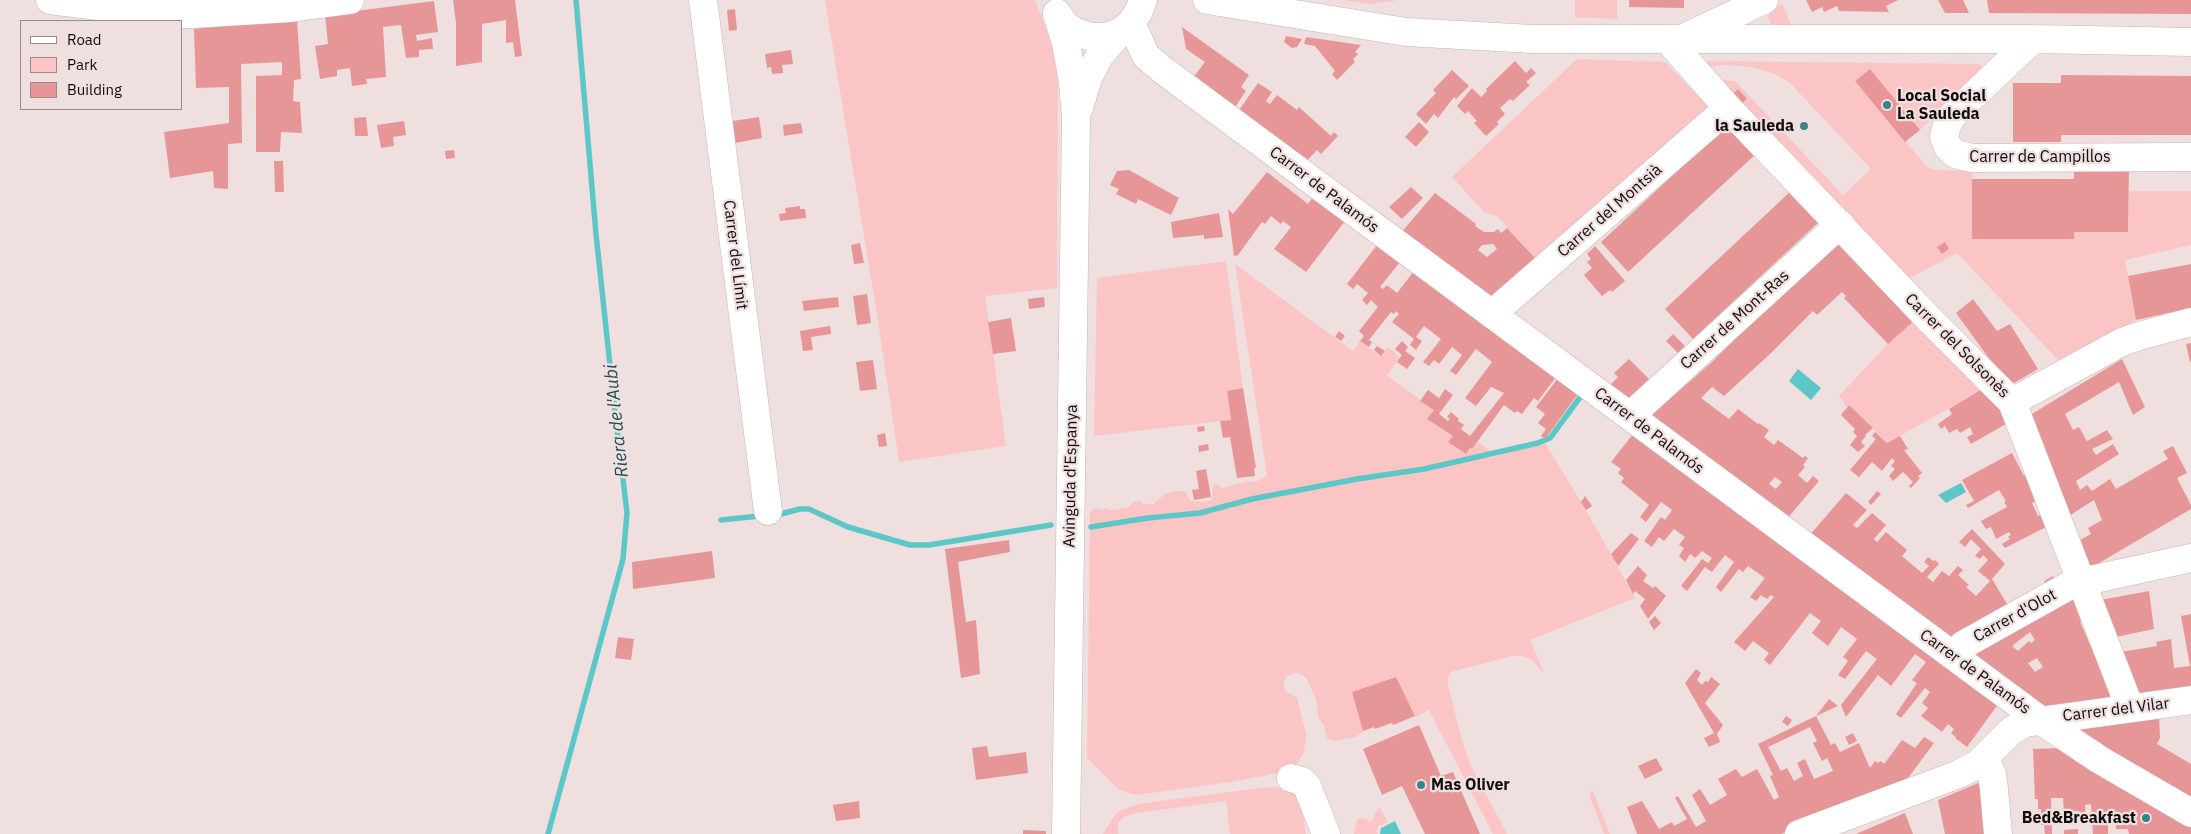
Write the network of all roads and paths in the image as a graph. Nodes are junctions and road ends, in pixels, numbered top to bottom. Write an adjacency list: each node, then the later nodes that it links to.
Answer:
1 (50, 0): 2 (street)
2 (350, 0)
3 (703, 0): 20 (street, Carrer del Límit)
4 (1207, 0): 11 (street)
5 (1759, 2): 9 (street); 11 (street)
6 (1053, 5): 7 (street); 13 (street, Avinguda d'Espanya)
7 (1138, 12): 13 (street, Avinguda d'Espanya); 16 (street, Carrer de Palamós)
8 (2033, 39): 9 (street); 10 (street); 14 (street, Carrer de Campillos)
9 (1718, 40): 11 (street)
10 (2191, 42)
11 (1671, 45): 12 (street, Carrer del Solsonès)
12 (1728, 108): 15 (street, Carrer del Solsonès); 16 (street, Carrer del Montsià)
13 (1076, 118): 30 (street, Avinguda d'Espanya)
14 (2191, 157)
15 (1840, 224): 18 (street, Carrer del Solsonès); 19 (street, Carrer de Mont-Ras)
16 (1492, 314): 19 (street, Carrer de Palamós)
17 (2191, 322): 18 (street)
18 (2012, 402): 22 (street, Carrer del Solsonès)
19 (1630, 416): 23 (street, Carrer de Palamós)
20 (768, 510)
21 (2191, 558): 22 (street, Carrer d'Olot)
22 (2080, 582): 23 (street, Carrer d'Olot); 25 (street, Carrer del Solsonès)
23 (1952, 655): 26 (street, Carrer de Palamós)
24 (2191, 700): 25 (street, Carrer del Vilar)
25 (2130, 708): 26 (street, Carrer del Vilar)
26 (2040, 720): 27 (street, Carrer del Vilar); 29 (street, Carrer de Palamós)
27 (1984, 758): 32 (street, Carrer del Vilar); 33 (street)
28 (1291, 778): 31 (street)
29 (2191, 814)
30 (1066, 834)
31 (1326, 834)
32 (1799, 834)
33 (1998, 834)

